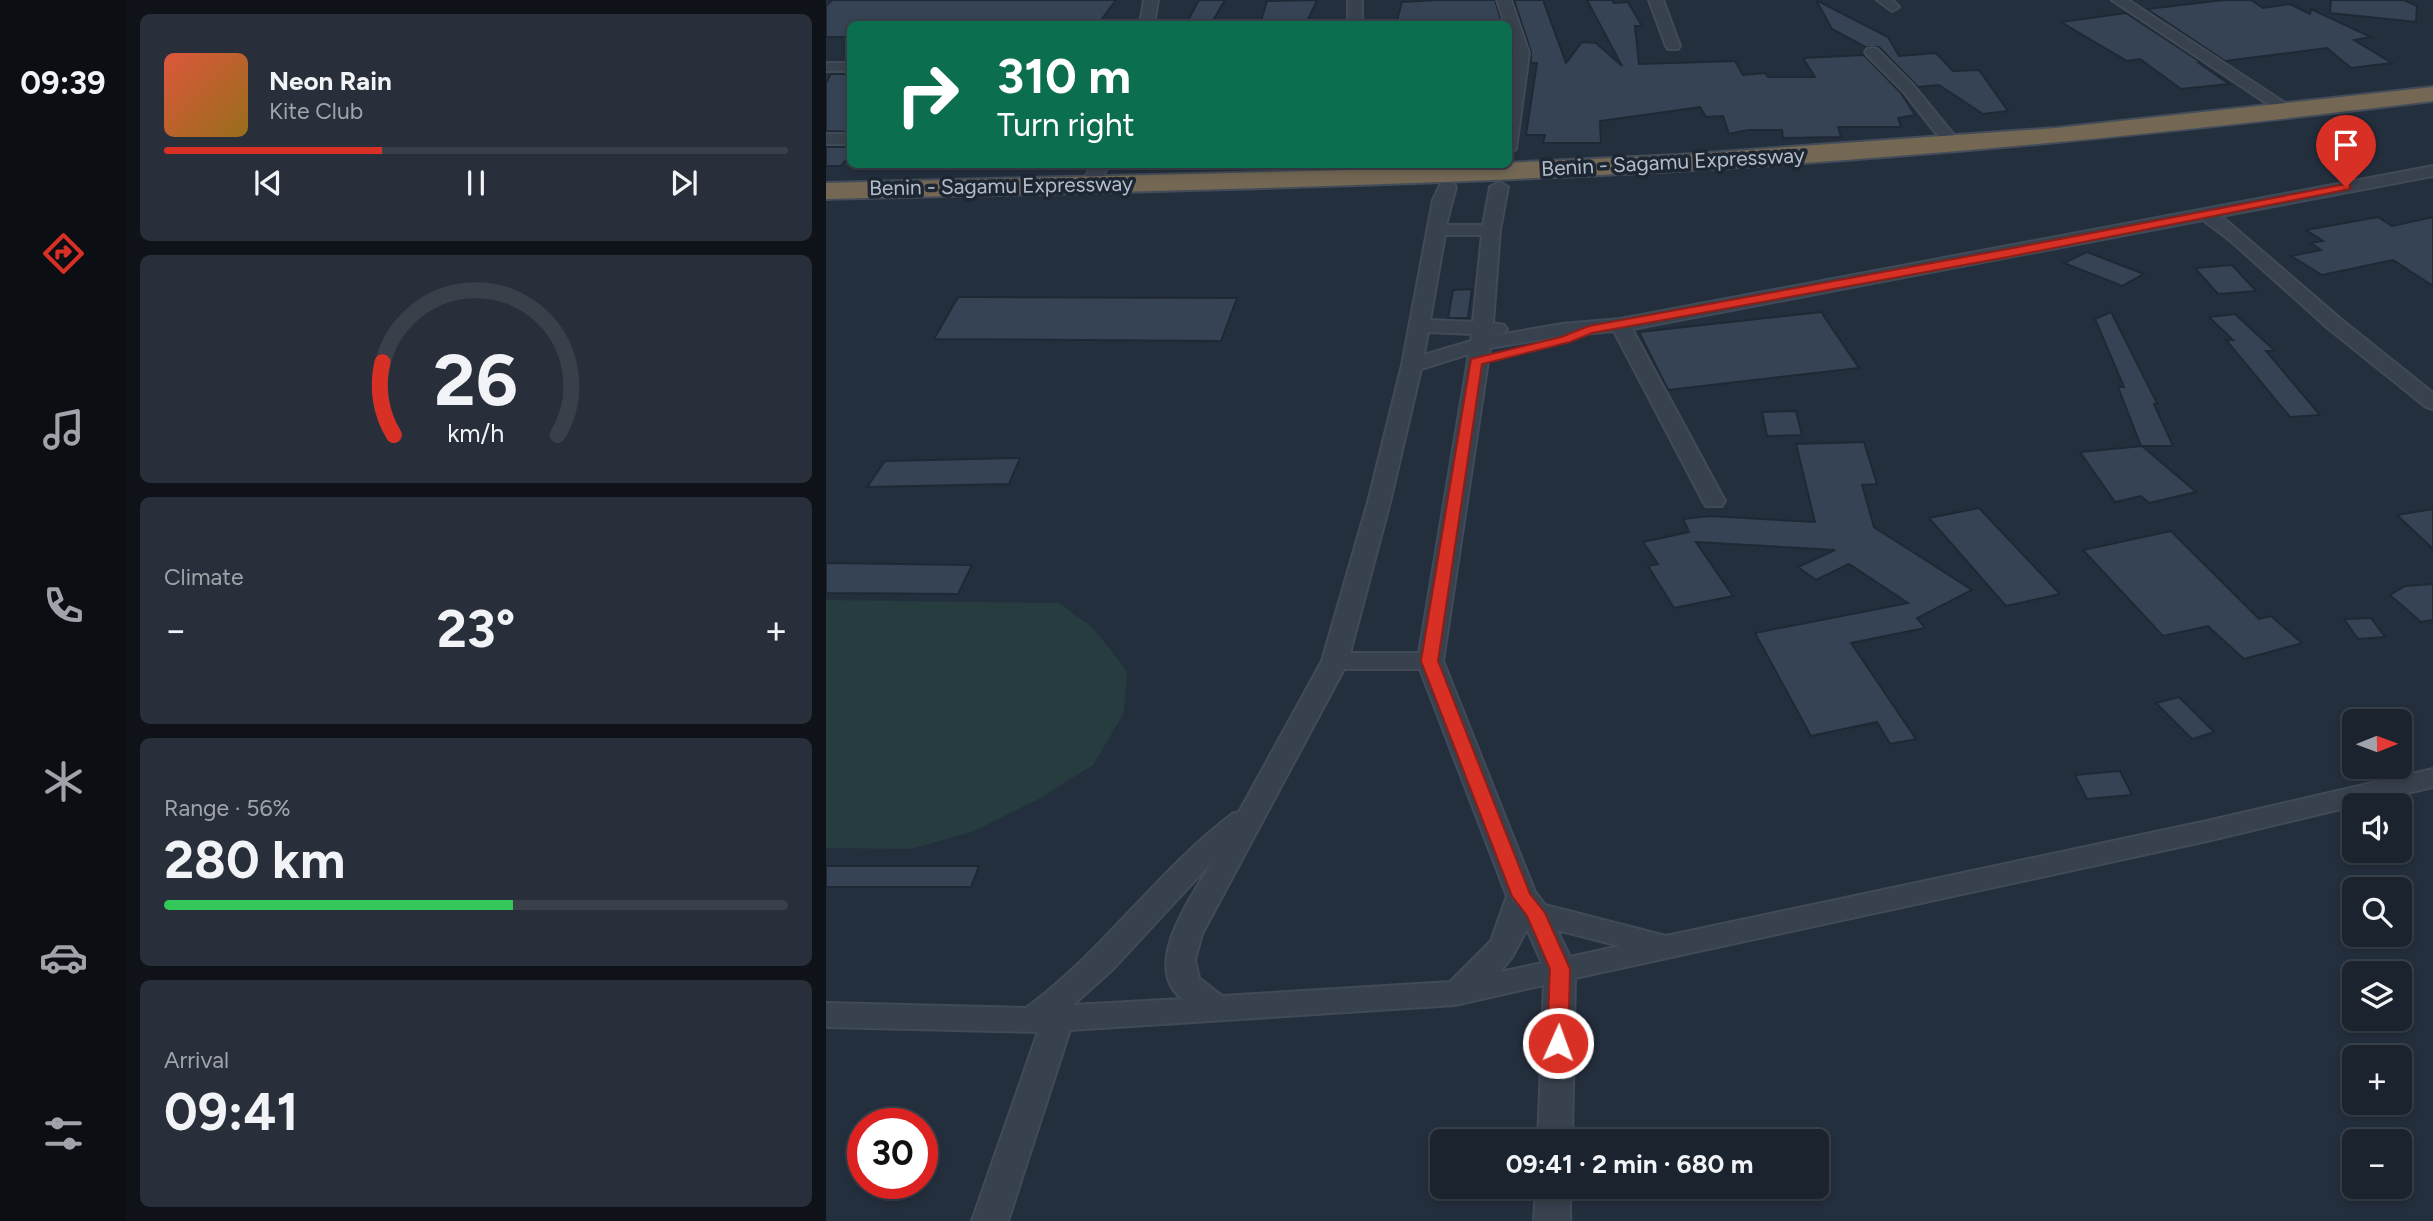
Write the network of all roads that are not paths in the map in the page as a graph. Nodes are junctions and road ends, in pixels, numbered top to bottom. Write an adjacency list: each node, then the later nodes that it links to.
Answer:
1 (1151, 0): 6 (street)
2 (1355, 0): 7 (street)
3 (1504, 0): 8 (street)
4 (1656, 0): 10 (street)
5 (2119, 0): 17 (street)
6 (1148, 21)
7 (1355, 21)
8 (1511, 21)
9 (1512, 24): 21 (street)
10 (1673, 46)
11 (1872, 52): 20 (street)
12 (826, 67): 13 (street)
13 (847, 67)
14 (2433, 94): 16 (highway, Benin - Sagamu Expressway)
15 (2433, 107): 16 (highway)
16 (2365, 109): 17 (highway, Benin - Sagamu Expressway); 27 (highway)
17 (2289, 111): 20 (highway, Benin - Sagamu Expressway)
18 (826, 139): 19 (street)
19 (847, 139)
20 (1952, 144): 21 (highway, Benin - Sagamu Expressway)
21 (1512, 158)
22 (1372, 168): 24 (highway, Benin - Sagamu Expressway)
23 (2433, 171): 30 (street)
24 (1316, 172): 25 (highway, Benin - Sagamu Expressway)
25 (1096, 174): 28 (highway, Benin - Sagamu Expressway)
26 (1447, 187): 27 (highway); 29 (highway); 31 (street)
27 (1499, 187): 32 (street)
28 (826, 191)
29 (826, 202)
30 (2206, 214): 33 (street); 38 (street)
31 (1436, 230): 32 (street); 34 (street)
32 (1491, 230): 36 (street)
33 (1620, 325): 35 (street); 39 (street)
34 (1420, 333): 36 (street); 36 (street); 37 (street)
35 (1532, 342): 36 (street); 36 (street)
36 (1475, 347): 37 (street); 41 (street)
37 (1412, 365): 40 (street)
38 (2433, 403)
39 (1714, 501)
40 (1335, 661): 41 (street); 43 (street)
41 (1430, 661): 44 (street)
42 (2433, 778): 45 (street)
43 (1249, 817): 48 (street); 50 (street)
44 (1528, 905): 45 (street); 46 (street); 47 (street)
45 (1669, 947): 46 (street)
46 (1560, 969): 47 (street); 51 (street)
47 (1455, 993): 48 (street)
48 (1217, 1009): 50 (street)
49 (826, 1016): 50 (street)
50 (1045, 1019): 53 (street)
51 (1555, 1129)
52 (1553, 1199): 54 (street)
53 (990, 1221)
54 (1552, 1221)

